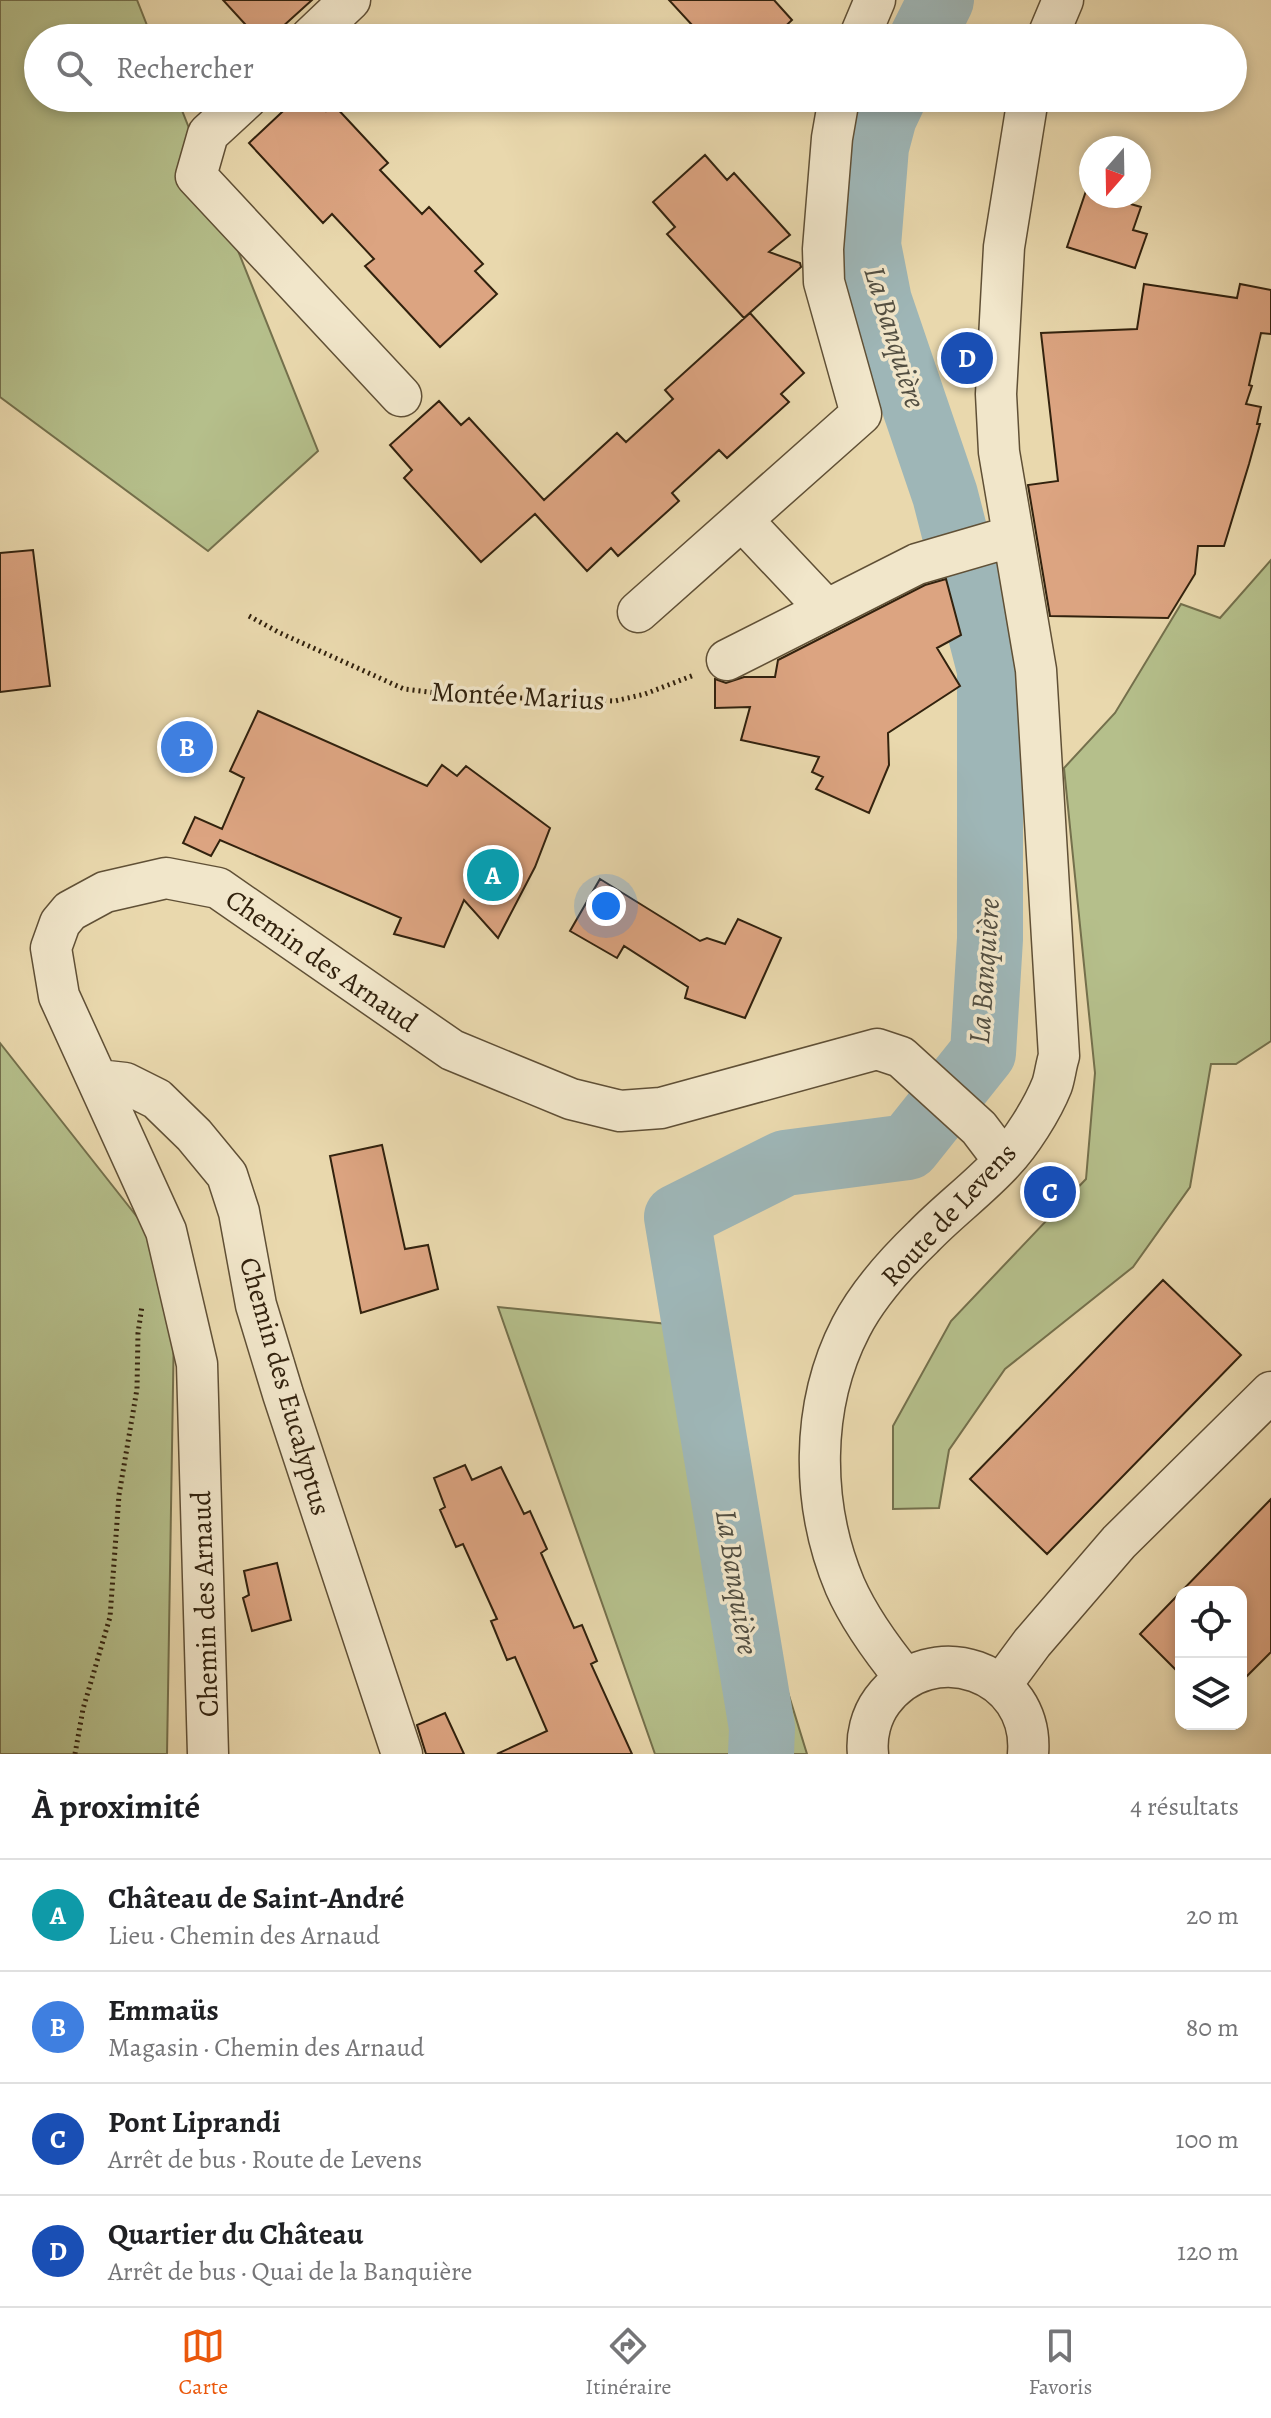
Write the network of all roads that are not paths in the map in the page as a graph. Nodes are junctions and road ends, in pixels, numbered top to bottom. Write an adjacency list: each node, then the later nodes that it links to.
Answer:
1 (350, 0): 4 (street)
2 (875, 0): 5 (street)
3 (1063, 0): 6 (street)
4 (325, 24)
5 (865, 24)
6 (1053, 24)
7 (232, 112): 10 (street)
8 (837, 112): 11 (street)
9 (1026, 112): 12 (street, Route de Levens)
10 (401, 396)
11 (742, 520): 13 (street); 14 (street)
12 (1001, 539): 13 (street); 17 (street, Route de Levens)
13 (826, 609): 15 (street)
14 (638, 612)
15 (727, 660)
16 (98, 1080): 17 (street, Chemin des Arnaud); 21 (street, Chemin des Arnaud); 22 (street, Chemin des Eucalyptus)
17 (1004, 1161): 19 (street, Route de Levens)
18 (1271, 1392): 20 (street)
19 (905, 1678): 20 (street); 23 (street)
20 (1001, 1685): 24 (street)
21 (208, 1754)
22 (402, 1754)
23 (868, 1754)
24 (1028, 1754)

